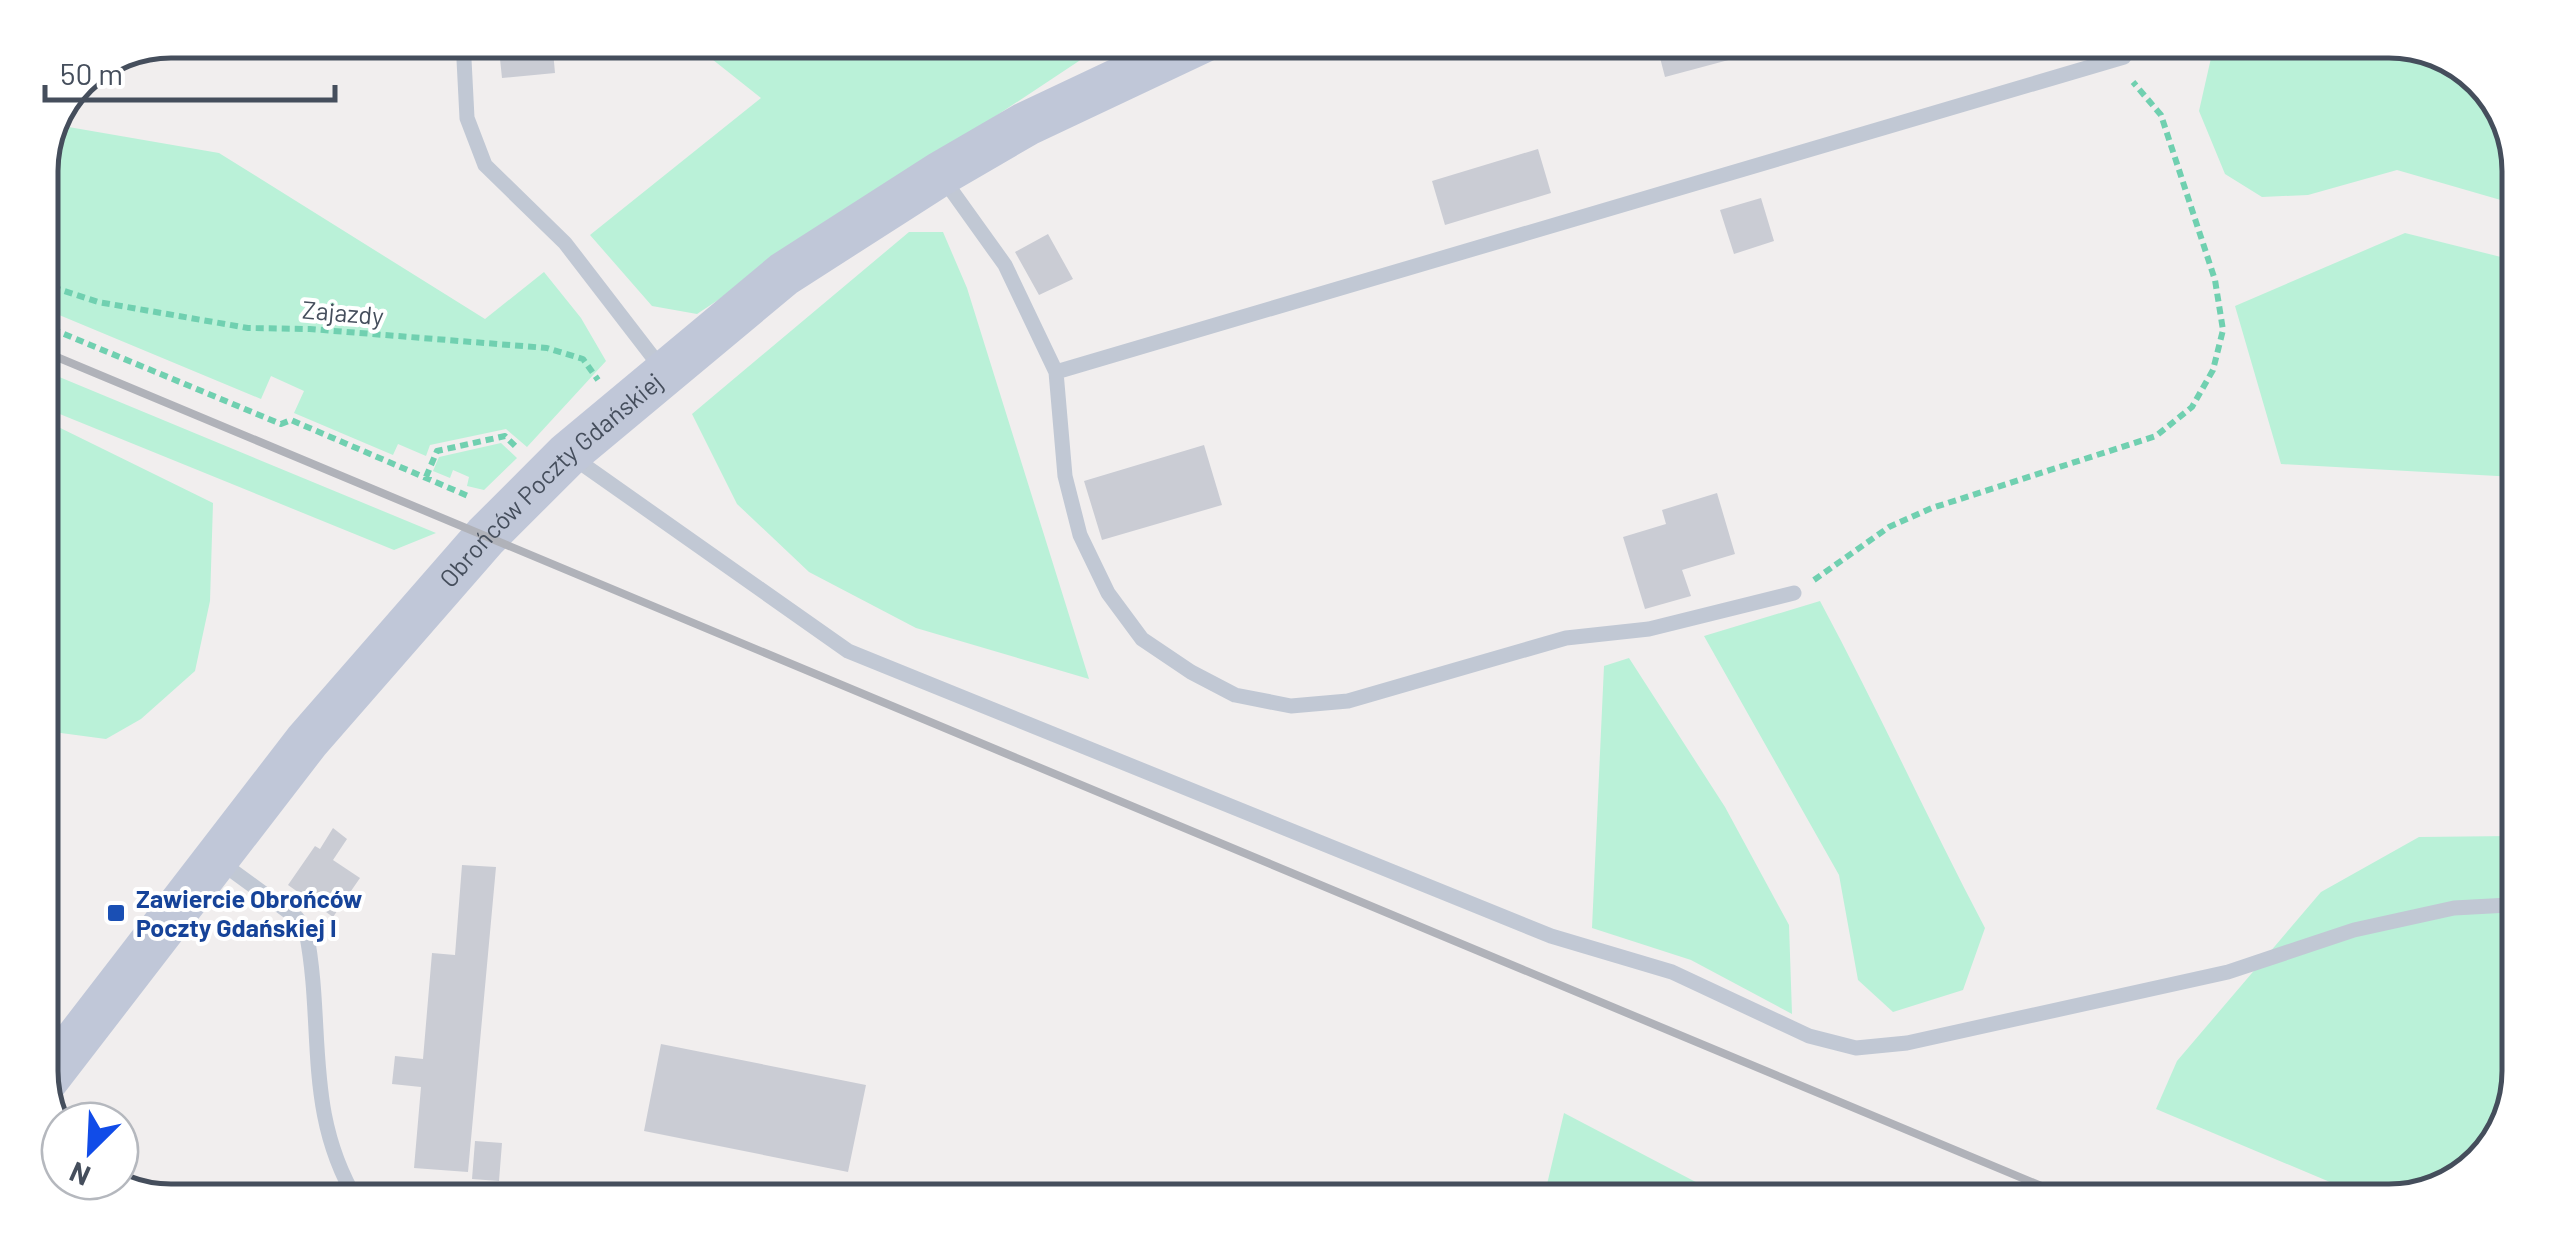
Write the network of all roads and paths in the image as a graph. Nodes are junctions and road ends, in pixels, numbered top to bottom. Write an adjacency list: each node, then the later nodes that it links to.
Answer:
1 (464, 57): 8 (lane)
2 (1166, 57): 5 (main road, Obrońców Poczty Gdańskiej)
3 (2124, 57): 4 (lane)
4 (2102, 63): 9 (lane); 14 (path)
5 (940, 174): 8 (main road, Obrońców Poczty Gdańskiej); 9 (lane)
6 (58, 289): 10 (path, Zajazdy)
7 (58, 332): 12 (path)
8 (664, 372): 10 (main road, Obrońców Poczty Gdańskiej)
9 (1056, 372): 14 (lane)
10 (620, 410): 11 (main road, Obrońców Poczty Gdańskiej)
11 (548, 456): 12 (path); 15 (main road, Obrońców Poczty Gdańskiej); 16 (lane)
12 (426, 478): 13 (path)
13 (482, 503)
14 (1794, 593)
15 (216, 859): 17 (main road, Obrońców Poczty Gdańskiej); 18 (lane)
16 (2502, 905)
17 (58, 1064)
18 (347, 1184)

